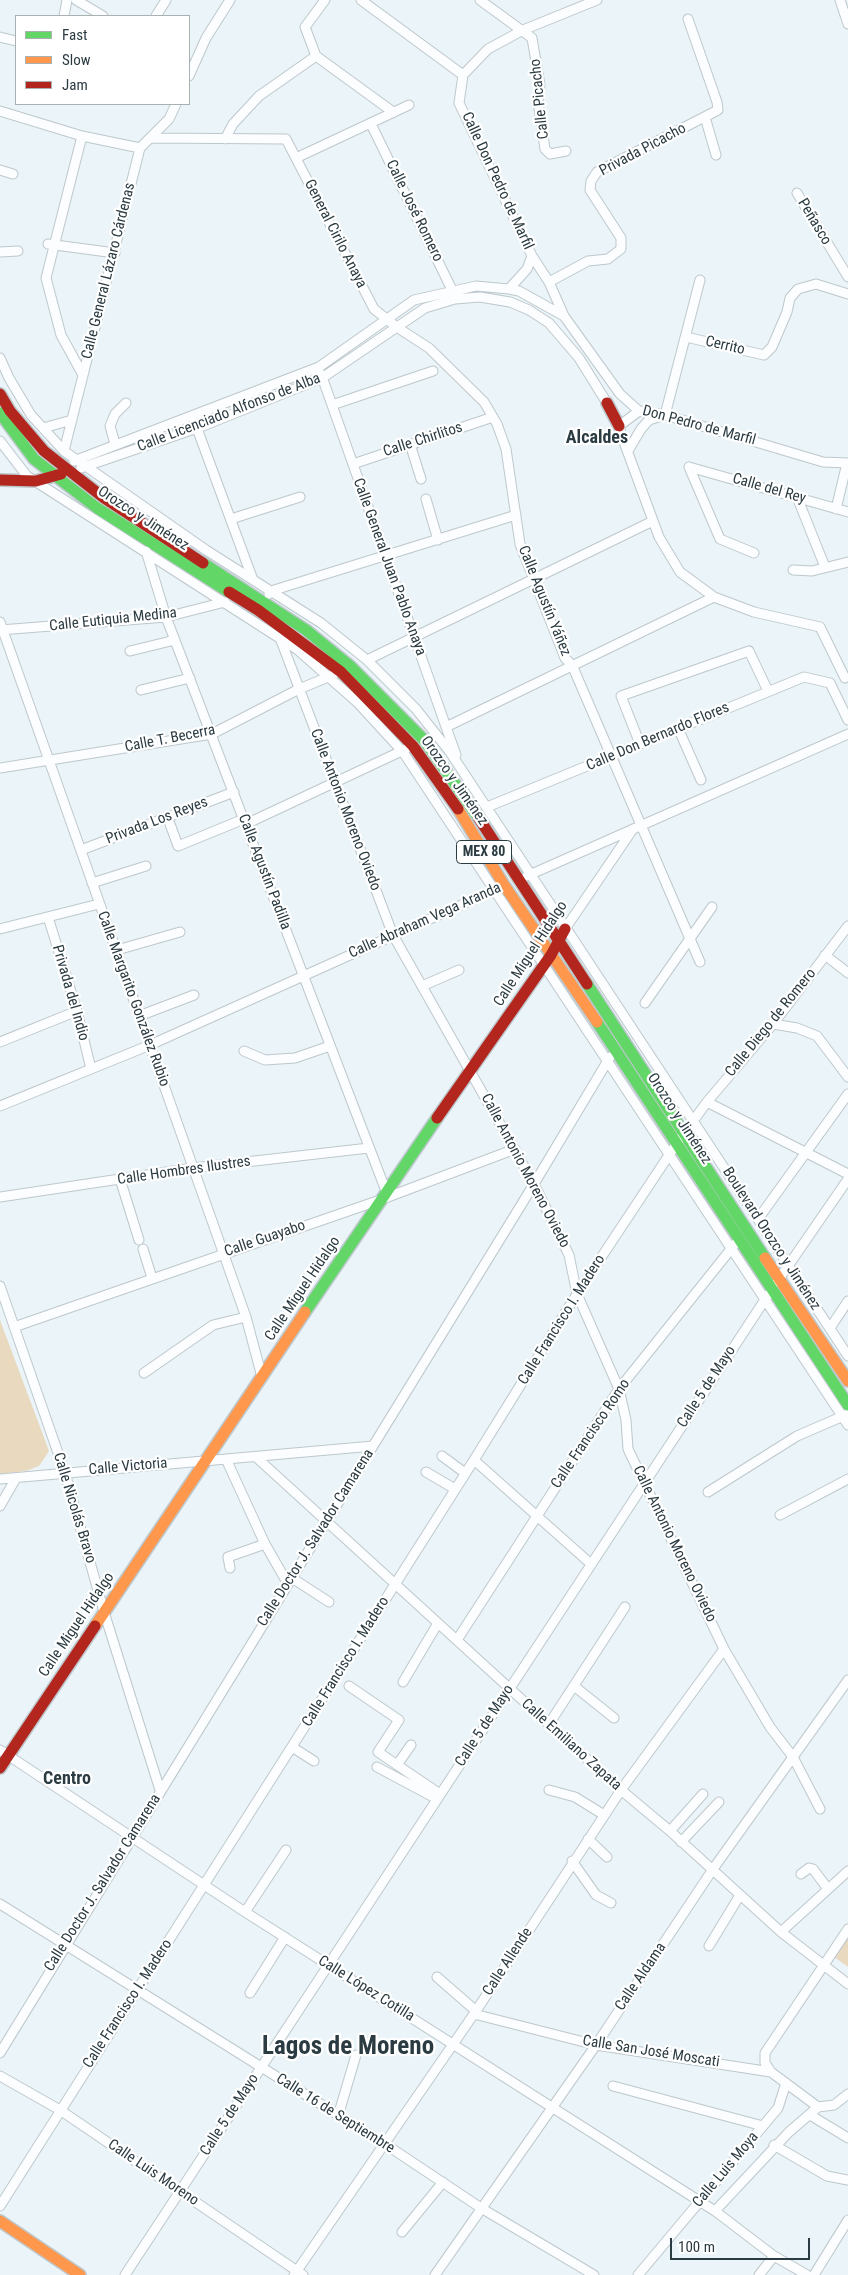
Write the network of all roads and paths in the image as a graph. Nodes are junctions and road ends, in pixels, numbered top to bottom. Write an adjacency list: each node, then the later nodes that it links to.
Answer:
1 (67, 0): 10 (street)
2 (76, 0): 11 (street)
3 (166, 0): 12 (street)
4 (230, 0): 19 (street)
5 (325, 0): 18 (street)
6 (362, 0): 20 (street)
7 (480, 0): 15 (street)
8 (840, 0): 14 (street)
9 (593, 1): 15 (street)
10 (64, 15)
11 (101, 15)
12 (157, 15)
13 (688, 19): 25 (street, Privada Picacho)
14 (848, 24)
15 (523, 30): 20 (street); 31 (street, Calle Picacho)
16 (0, 37): 17 (street)
17 (15, 41)
18 (316, 56): 24 (street); 29 (street)
19 (190, 74)
20 (463, 75): 41 (street, Calle Don Pedro de Marfil)
21 (176, 105): 28 (street)
22 (409, 105): 24 (street)
23 (0, 111): 27 (street)
24 (393, 112): 26 (street)
25 (705, 117): 32 (street, Privada Picacho); 44 (street, Privada Picacho)
26 (371, 124): 33 (street); 47 (street, Calle José Romero)
27 (82, 136): 30 (street); 37 (street)
28 (151, 138): 29 (street); 30 (street)
29 (225, 138): 33 (street, General Cirilo Anaya)
30 (140, 148): 40 (street, Calle General Lázaro Cárdenas)
31 (566, 151)
32 (716, 155)
33 (296, 158): 49 (street, General Cirilo Anaya)
34 (0, 170): 35 (street)
35 (13, 174)
36 (796, 193): 42 (street, Peñasco)
37 (51, 244): 40 (street); 54 (street)
38 (18, 251): 39 (street)
39 (0, 252)
40 (115, 253): 54 (street, Calle General Lázaro Cárdenas)
41 (532, 256): 44 (street, Calle Don Pedro de Marfil); 45 (street)
42 (848, 278)
43 (700, 280): 50 (street)
44 (548, 282): 48 (street, Calle Don Pedro de Marfil)
45 (509, 289): 47 (street, Calle Licenciado Alfonso de Alba); 48 (street, Calle Licenciado Alfonso de Alba)
46 (848, 294): 50 (street, Cerrito)
47 (454, 295): 49 (street, Calle Licenciado Alfonso de Alba); 49 (street, Calle Licenciado Alfonso de Alba); 58 (street, Calle Licenciado Alfonso de Alba)
48 (564, 316): 60 (street, Don Pedro de Marfil)
49 (391, 324): 52 (street, Calle Licenciado Alfonso de Alba); 55 (street, Calle Licenciado Alfonso de Alba); 64 (street, Calle Agustín Yáñez)
50 (686, 337): 63 (street)
51 (0, 358): 67 (street, Boulevard Orozco y Jiménez / MEX 80)
52 (319, 367): 55 (street, Calle General Juan Pablo Anaya); 62 (street, Calle Licenciado Alfonso de Alba)
53 (433, 371): 59 (street)
54 (83, 375): 65 (street, Calle General Lázaro Cárdenas)
55 (322, 378): 59 (street, Calle General Juan Pablo Anaya); 68 (street, Calle Licenciado Alfonso de Alba)
56 (0, 394): 78 (main road, Orozco y Jiménez / MEX 80)
57 (126, 403): 70 (street)
58 (607, 403): 66 (main road)
59 (332, 405): 76 (street, Calle General Juan Pablo Anaya)
60 (639, 411): 63 (street, Don Pedro de Marfil); 66 (street)
61 (0, 413): 79 (main road, Orozco y Jiménez / MEX 80)
62 (193, 415): 68 (street); 70 (street, Calle Licenciado Alfonso de Alba)
63 (665, 415): 73 (street); 75 (street, Don Pedro de Marfil)
64 (493, 417): 71 (street, Calle Chirlitos); 88 (street, Calle Agustín Yáñez)
65 (72, 420): 67 (street); 72 (street, Calle General Lázaro Cárdenas)
66 (619, 426): 73 (street)
67 (43, 428): 72 (street, Boulevard Orozco y Jiménez / MEX 80)
68 (197, 428): 77 (street, Calle Licenciado Alfonso de Alba); 89 (street)
69 (0, 441): 81 (street, Orozco y Jiménez)
70 (115, 444): 74 (street, Calle Licenciado Alfonso de Alba)
71 (410, 444): 76 (street, Calle Chirlitos); 82 (street)
72 (64, 451): 74 (street, Boulevard Orozco y Jiménez / MEX 80)
73 (628, 451): 90 (street)
74 (77, 460): 77 (street, Boulevard Orozco y Jiménez / MEX 80); 78 (street, Calle Licenciado Alfonso de Alba)
75 (848, 463): 86 (street)
76 (352, 464): 94 (street, Calle General Juan Pablo Anaya)
77 (85, 467): 78 (street, Calle Licenciado Alfonso de Alba); 99 (street, Boulevard Orozco y Jiménez / MEX 80)
78 (66, 468): 79 (main road); 103 (main road, Orozco y Jiménez / MEX 80)
79 (52, 473): 81 (main road); 103 (main road, Orozco y Jiménez / MEX 80)
80 (0, 480): 81 (main road)
81 (27, 480): 92 (street, Orozco y Jiménez)
82 (421, 480)
83 (300, 497): 89 (street)
84 (797, 497): 86 (street, Calle del Rey); 93 (street, Calle del Rey); 96 (street)
85 (426, 499): 91 (street)
86 (836, 509): 87 (street, Calle del Rey)
87 (848, 512)
88 (516, 515): 91 (street); 98 (street, Calle Agustín Yáñez)
89 (231, 519): 99 (street)
90 (653, 521): 98 (street); 101 (street)
91 (438, 540): 94 (street)
92 (146, 551): 102 (street, Orozco y Jiménez); 104 (street, Calle Agustín Padilla)
93 (754, 553)
94 (385, 556): 100 (street); 106 (street, Calle General Juan Pablo Anaya)
95 (848, 562): 96 (street)
96 (825, 567): 97 (street)
97 (793, 570)
98 (534, 579): 106 (street); 111 (street, Calle Agustín Yáñez)
99 (254, 580): 100 (street, Boulevard Orozco y Jiménez / MEX 80)
100 (271, 591): 103 (street); 110 (street, Boulevard Orozco y Jiménez / MEX 80)
101 (714, 597): 111 (street); 114 (street)
102 (225, 602): 104 (street, Calle Eutiquia Medina); 107 (street, Orozco y Jiménez)
103 (261, 606): 112 (main road, Orozco y Jiménez / MEX 80); 142 (main road, Orozco y Jiménez / MEX 80)
104 (166, 617): 105 (street, Calle Eutiquia Medina); 108 (street, Calle Agustín Padilla)
105 (1, 627): 129 (street, Calle Margarito González Rubio)
106 (414, 636): 110 (street); 121 (street, Calle General Juan Pablo Anaya)
107 (280, 638): 113 (street, Orozco y Jiménez); 117 (street, Calle Antonio Moreno Oviedo)
108 (175, 640): 109 (street); 115 (street, Calle Agustín Padilla)
109 (130, 651)
110 (367, 660): 130 (street, Boulevard Orozco y Jiménez / MEX 80)
111 (572, 665): 121 (street); 128 (street, Calle Agustín Yáñez)
112 (341, 672): 113 (street, Calle T. Becerra); 126 (main road, Orozco y Jiménez / MEX 80)
113 (330, 677): 117 (street, Calle T. Becerra); 127 (street, Orozco y Jiménez)
114 (847, 677): 116 (street)
115 (190, 678): 118 (street); 123 (street, Calle Agustín Padilla)
116 (830, 683): 119 (street, Calle Don Bernardo Flores); 120 (street)
117 (299, 689): 123 (street, Calle T. Becerra); 133 (street, Calle Antonio Moreno Oviedo)
118 (141, 690)
119 (768, 690): 122 (street, Calle Don Bernardo Flores); 125 (street)
120 (848, 720)
121 (446, 727): 130 (street, Calle General Juan Pablo Anaya)
122 (678, 728): 125 (street, Calle Don Bernardo Flores); 132 (street)
123 (212, 734): 129 (street, Calle T. Becerra); 134 (street, Calle Agustín Padilla)
124 (848, 734): 138 (street, Calle Abraham Vega Aranda)
125 (640, 744): 128 (street, Calle Don Bernardo Flores)
126 (413, 746): 127 (street); 144 (main road, Orozco y Jiménez / MEX 80)
127 (402, 752): 133 (street); 144 (street, Orozco y Jiménez)
128 (611, 756): 135 (street, Calle Don Bernardo Flores); 138 (street, Calle Agustín Yáñez)
129 (48, 761): 131 (street, Calle T. Becerra); 139 (street, Calle Margarito González Rubio)
130 (460, 766): 135 (street, Boulevard Orozco y Jiménez / MEX 80)
131 (0, 768)
132 (702, 780)
133 (334, 783): 136 (street); 152 (street, Calle Antonio Moreno Oviedo)
134 (234, 792): 136 (street, Calle Agustín Padilla); 139 (street, Privada Los Reyes)
135 (487, 807): 141 (street, Boulevard Orozco y Jiménez / MEX 80)
136 (245, 821): 137 (street); 161 (street, Calle Agustín Padilla)
137 (170, 824)
138 (637, 827): 141 (street, Calle Abraham Vega Aranda); 149 (street, Calle Miguel Hidalgo); 153 (street, Calle Agustín Yáñez)
139 (81, 850): 143 (street, Calle Margarito González Rubio)
140 (146, 866): 143 (street)
141 (530, 874): 142 (street, Calle Abraham Vega Aranda); 149 (street, Boulevard Orozco y Jiménez / MEX 80)
142 (518, 879): 144 (street, Calle Abraham Vega Aranda); 154 (main road, Orozco y Jiménez / MEX 80)
143 (92, 883): 145 (street, Calle Margarito González Rubio)
144 (500, 888): 152 (street, Calle Abraham Vega Aranda); 157 (main road, Orozco y Jiménez / MEX 80)
145 (99, 904): 147 (street); 155 (street, Calle Margarito González Rubio)
146 (712, 908): 153 (street)
147 (48, 917): 150 (street); 165 (street, Privada del Indio)
148 (848, 926): 156 (street, Calle Diego de Romero)
149 (565, 928): 154 (main road, Calle Miguel Hidalgo); 167 (street, Boulevard Orozco y Jiménez / MEX 80)
150 (0, 929)
151 (180, 932): 155 (street)
152 (393, 936): 161 (street, Calle Abraham Vega Aranda); 162 (street, Calle Antonio Moreno Oviedo)
153 (690, 937): 158 (street, Calle Agustín Yáñez); 164 (street)
154 (558, 940): 157 (main road, Calle Miguel Hidalgo); 169 (main road, Orozco y Jiménez / MEX 80)
155 (117, 950): 166 (street, Calle Margarito González Rubio)
156 (825, 955): 160 (street); 168 (street, Calle Diego de Romero)
157 (548, 959): 173 (main road, Orozco y Jiménez / MEX 80); 175 (street, Orozco y Jiménez); 177 (main road, Calle Miguel Hidalgo)
158 (700, 962)
159 (459, 970): 162 (street)
160 (848, 974)
161 (304, 976): 171 (street, Calle Abraham Vega Aranda); 172 (street, Calle Agustín Padilla)
162 (422, 986): 177 (street, Calle Antonio Moreno Oviedo)
163 (194, 995): 166 (street)
164 (646, 1003)
165 (77, 1011): 170 (street); 176 (street, Privada del Indio)
166 (139, 1016): 171 (street, Calle Margarito González Rubio)
167 (627, 1021): 169 (street, Calle Doctor J. Salvador Camarena); 182 (street, Boulevard Orozco y Jiménez / MEX 80)
168 (773, 1024): 178 (street); 180 (street, Calle Diego de Romero)
169 (620, 1035): 173 (street, Calle Doctor J. Salvador Camarena); 183 (main road, Orozco y Jiménez / MEX 80)
170 (0, 1042)
171 (150, 1045): 176 (street, Calle Abraham Vega Aranda); 189 (street, Calle Margarito González Rubio)
172 (330, 1046): 174 (street); 185 (street, Calle Agustín Padilla)
173 (614, 1047): 175 (street, Calle Doctor J. Salvador Camarena); 184 (main road, Orozco y Jiménez / MEX 80)
174 (244, 1051)
175 (608, 1060): 188 (street, Orozco y Jiménez); 193 (street, Calle Doctor J. Salvador Camarena)
176 (91, 1069): 181 (street, Calle Abraham Vega Aranda)
177 (470, 1070): 186 (street, Calle Antonio Moreno Oviedo); 194 (main road, Calle Miguel Hidalgo)
178 (848, 1077)
179 (848, 1094): 187 (street)
180 (707, 1102): 182 (street, Calle Diego de Romero); 187 (street)
181 (0, 1106)
182 (692, 1120): 183 (street, Calle Francisco I. Madero); 196 (street, Boulevard Orozco y Jiménez / MEX 80)
183 (683, 1133): 184 (street, Calle Francisco I. Madero); 204 (main road, Orozco y Jiménez / MEX 80)
184 (677, 1143): 188 (street, Calle Francisco I. Madero); 197 (main road, Orozco y Jiménez / MEX 80)
185 (369, 1148): 189 (street, Calle Hombres Ilustres); 194 (street, Calle Agustín Padilla)
186 (515, 1149): 193 (street, Calle Antonio Moreno Oviedo); 194 (street, Calle Guayabo)
187 (807, 1151): 190 (street); 196 (street)
188 (668, 1155): 200 (street, Orozco y Jiménez); 206 (street, Calle Francisco I. Madero)
189 (193, 1168): 191 (street, Calle Hombres Ilustres); 201 (street, Calle Margarito González Rubio)
190 (848, 1174)
191 (120, 1179): 195 (street, Calle Hombres Ilustres); 198 (street)
192 (848, 1179): 202 (street, Calle 5 de Mayo)
193 (534, 1184): 206 (street, Calle Antonio Moreno Oviedo); 219 (street, Calle Doctor J. Salvador Camarena)
194 (383, 1196): 201 (street, Calle Guayabo); 214 (main road, Calle Miguel Hidalgo)
195 (0, 1197)
196 (758, 1219): 202 (street, Boulevard Orozco y Jiménez / MEX 80)
197 (739, 1238): 200 (street, Calle Francisco Romo); 204 (main road, Orozco y Jiménez / MEX 80)
198 (139, 1240)
199 (143, 1249): 203 (street)
200 (732, 1249): 207 (street, Orozco y Jiménez); 216 (street, Calle Francisco Romo)
201 (223, 1253): 203 (street, Calle Guayabo); 209 (street, Calle Margarito González Rubio)
202 (789, 1265): 204 (street, Calle 5 de Mayo); 211 (street, Boulevard Orozco y Jiménez / MEX 80)
203 (152, 1278): 210 (street, Calle Guayabo)
204 (776, 1284): 207 (street, Calle 5 de Mayo); 215 (main road, Orozco y Jiménez / MEX 80); 217 (main road, Orozco y Jiménez / MEX 80)
205 (0, 1286): 210 (street, Calle Nicolás Bravo)
206 (577, 1294): 216 (street, Calle Antonio Moreno Oviedo); 224 (street, Calle Francisco I. Madero)
207 (765, 1299): 218 (street, Orozco y Jiménez); 231 (street, Calle 5 de Mayo)
208 (848, 1301): 211 (street)
209 (246, 1317): 213 (street); 214 (street, Calle Margarito González Rubio)
210 (14, 1327): 226 (street, Calle Nicolás Bravo)
211 (830, 1328): 212 (street, Boulevard Orozco y Jiménez / MEX 80)
212 (848, 1356)
213 (144, 1373)
214 (262, 1377): 223 (main road, Calle Miguel Hidalgo)
215 (848, 1381)
216 (620, 1390): 231 (street, Calle Antonio Moreno Oviedo); 235 (street, Calle Francisco Romo)
217 (848, 1405)
218 (846, 1418): 233 (street)
219 (373, 1446): 221 (street, Calle Victoria); 237 (street, Calle Doctor J. Salvador Camarena)
220 (442, 1456): 227 (street)
221 (256, 1457): 222 (street, Calle Victoria); 237 (street, Calle Emiliano Zapata)
222 (226, 1459): 223 (street, Calle Victoria); 238 (street)
223 (206, 1460): 226 (street, Calle Victoria); 245 (main road, Calle Miguel Hidalgo)
224 (474, 1460): 227 (street, Calle Francisco I. Madero); 235 (street)
225 (426, 1472): 232 (street)
226 (65, 1473): 228 (street, Calle Victoria); 245 (street, Calle Nicolás Bravo)
227 (465, 1473): 232 (street, Calle Francisco I. Madero)
228 (16, 1478): 229 (street, Calle Victoria); 234 (street)
229 (0, 1479)
230 (848, 1479): 236 (street)
231 (645, 1483): 239 (street, Calle 5 de Mayo); 248 (street, Calle Antonio Moreno Oviedo)
232 (455, 1489): 242 (street, Calle Francisco I. Madero)
233 (708, 1492)
234 (0, 1506)
235 (536, 1514): 239 (street); 247 (street, Calle Francisco Romo)
236 (780, 1515)
237 (326, 1521): 241 (street, Calle Doctor J. Salvador Camarena); 242 (street, Calle Emiliano Zapata)
238 (265, 1544): 240 (street); 241 (street)
239 (592, 1564): 253 (street, Calle 5 de Mayo)
240 (230, 1568)
241 (290, 1581): 243 (street); 264 (street, Calle Doctor J. Salvador Camarena)
242 (395, 1584): 246 (street, Calle Emiliano Zapata); 257 (street, Calle Francisco I. Madero)
243 (329, 1602)
244 (626, 1607): 252 (street)
245 (104, 1612): 258 (main road, Calle Miguel Hidalgo); 264 (street, Calle Nicolás Bravo)
246 (438, 1623): 247 (street, Calle Emiliano Zapata); 250 (street)
247 (457, 1640): 253 (street, Calle Emiliano Zapata)
248 (724, 1649): 259 (street, Calle Antonio Moreno Oviedo); 266 (street, Calle Allende)
249 (848, 1680): 259 (street, Calle Aldama)
250 (403, 1682)
251 (349, 1686): 261 (street)
252 (574, 1686): 254 (street); 255 (street)
253 (510, 1688): 255 (street, Calle Emiliano Zapata); 268 (street, Calle 5 de Mayo)
254 (614, 1718)
255 (549, 1724): 266 (street, Calle Emiliano Zapata)
256 (411, 1745): 261 (street)
257 (292, 1746): 260 (street); 282 (street, Calle Francisco I. Madero)
258 (4, 1753): 263 (main road, Calle Miguel Hidalgo); 273 (street, Calle López Cotilla)
259 (792, 1757): 270 (street, Calle Antonio Moreno Oviedo); 279 (street, Calle Aldama)
260 (314, 1761)
261 (397, 1765): 268 (street)
262 (377, 1767): 268 (street)
263 (0, 1768)
264 (160, 1790): 273 (street, Calle Doctor J. Salvador Camarena)
265 (549, 1790): 271 (street)
266 (621, 1790): 271 (street, Calle Allende); 272 (street, Calle Emiliano Zapata)
267 (703, 1794): 272 (street)
268 (438, 1797): 293 (street, Calle 5 de Mayo)
269 (718, 1802): 275 (street)
270 (820, 1809)
271 (604, 1815): 274 (street, Calle Allende)
272 (670, 1831): 275 (street, Calle Emiliano Zapata)
273 (132, 1838): 282 (street, Calle López Cotilla); 291 (street, Calle Doctor J. Salvador Camarena)
274 (588, 1839): 277 (street); 278 (street, Calle Allende)
275 (681, 1842): 279 (street, Calle Emiliano Zapata)
276 (286, 1850): 287 (street)
277 (607, 1857)
278 (572, 1861): 285 (street); 299 (street, Calle Allende)
279 (713, 1869): 284 (street, Calle Emiliano Zapata); 301 (street, Calle Aldama)
280 (848, 1871): 283 (street)
281 (801, 1874): 283 (street)
282 (204, 1886): 287 (street, Calle López Cotilla); 297 (street, Calle Francisco I. Madero)
283 (828, 1889): 289 (street)
284 (740, 1895): 289 (street, Calle Emiliano Zapata); 292 (street)
285 (611, 1903)
286 (0, 1904): 291 (street, Calle 16 de Septiembre)
287 (245, 1912): 290 (street, Calle López Cotilla)
288 (848, 1929): 294 (street)
289 (781, 1932): 294 (street, Calle Emiliano Zapata)
290 (285, 1937): 293 (street, Calle López Cotilla); 298 (street)
291 (64, 1946): 297 (street, Calle 16 de Septiembre); 302 (street, Calle Doctor J. Salvador Camarena)
292 (709, 1946)
293 (328, 1965): 300 (street, Calle López Cotilla); 304 (street, Calle 5 de Mayo)
294 (822, 1966): 296 (street, Calle Emiliano Zapata); 305 (street)
295 (437, 1977): 299 (street)
296 (848, 1984)
297 (137, 1990): 304 (street, Calle 16 de Septiembre); 312 (street, Calle Francisco I. Madero)
298 (250, 1993)
299 (475, 2013): 300 (street, Calle Allende); 301 (street, Calle San José Moscati)
300 (454, 2043): 310 (street, Calle López Cotilla); 317 (street, Calle Allende)
301 (596, 2045): 305 (street, Calle San José Moscati); 310 (street, Calle Aldama)
302 (0, 2053)
303 (356, 2055): 314 (street)
304 (261, 2068): 314 (street, Calle 16 de Septiembre); 321 (street, Calle 5 de Mayo)
305 (771, 2072): 307 (street, Calle San José Moscati)
306 (0, 2076): 312 (street, Calle Luis Moreno)
307 (786, 2083): 311 (street, Calle San José Moscati); 315 (street, Calle Luis Moya)
308 (613, 2086): 315 (street)
309 (847, 2097): 311 (street, Calle Luis Moya)
310 (554, 2106): 322 (street, Calle López Cotilla); 324 (street, Calle Aldama)
311 (818, 2107): 313 (street, Calle Luis Moya)
312 (60, 2110): 321 (street, Calle Luis Moreno); 323 (street, Calle Francisco I. Madero)
313 (810, 2115): 316 (street); 318 (street, Calle Luis Moya)
314 (338, 2116): 317 (street, Calle 16 de Septiembre)
315 (763, 2126): 322 (street, Calle Luis Moya)
316 (848, 2138)
317 (383, 2143): 320 (street, Calle 16 de Septiembre); 330 (street, Calle Allende)
318 (774, 2145): 319 (street); 325 (street, Calle Luis Moya)
319 (848, 2180)
320 (443, 2182): 324 (street, Calle 16 de Septiembre); 328 (street)
321 (180, 2191): 330 (street, Calle Luis Moreno); 332 (street, Calle 5 de Mayo)
322 (699, 2201): 325 (street, Calle López Cotilla); 335 (street, Calle Luis Moya)
323 (0, 2206)
324 (481, 2208): 333 (street, Calle Aldama); 334 (street, Calle 16 de Septiembre)
325 (715, 2211): 329 (street, Calle López Cotilla)
326 (848, 2220): 338 (street)
327 (0, 2221): 331 (main road)
328 (402, 2232)
329 (774, 2256): 336 (street); 337 (street, Calle López Cotilla)
330 (297, 2274)
331 (80, 2275)
332 (125, 2275)
333 (435, 2275)
334 (594, 2275)
335 (638, 2275)
336 (759, 2275)
337 (807, 2275)
338 (814, 2275)

